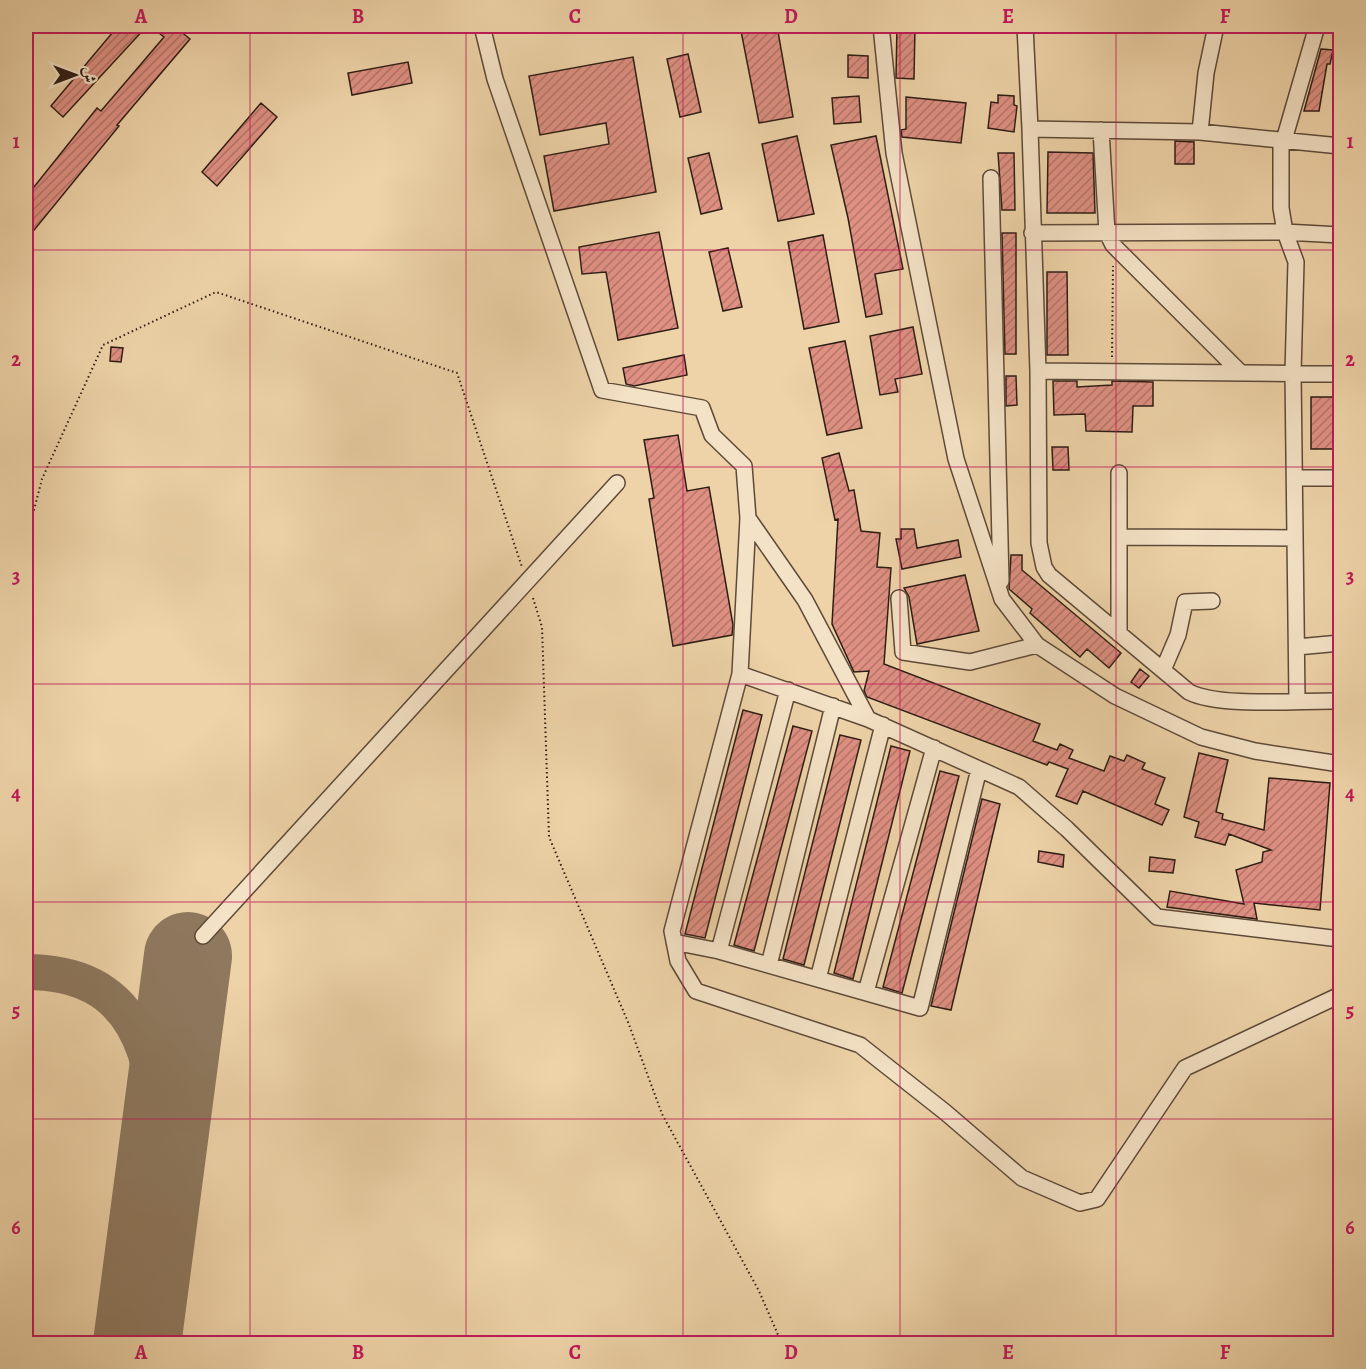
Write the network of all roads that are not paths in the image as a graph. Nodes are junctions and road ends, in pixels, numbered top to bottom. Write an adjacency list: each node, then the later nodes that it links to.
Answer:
1 (482, 26): 24 (street)
2 (881, 26): 28 (street)
3 (1025, 26): 6 (street)
4 (1216, 26): 8 (street)
5 (1317, 26): 9 (street)
6 (1030, 129): 7 (street); 13 (street)
7 (1101, 130): 8 (street); 15 (street)
8 (1200, 132): 9 (street)
9 (1282, 140): 10 (street); 12 (street)
10 (1341, 146)
11 (991, 178): 28 (street)
12 (1285, 232): 14 (street); 15 (street); 18 (street)
13 (1032, 233): 15 (street); 16 (street)
14 (1341, 235)
15 (1110, 239): 17 (street)
16 (1038, 371): 17 (street); 30 (street)
17 (1241, 373): 18 (street)
18 (1293, 373): 19 (street); 21 (street)
19 (1341, 374)
20 (1119, 474): 25 (street)
21 (1295, 478): 22 (street); 26 (street)
22 (1341, 478)
23 (617, 483): 45 (street)
24 (748, 518): 35 (street); 40 (street)
25 (1120, 537): 26 (street); 30 (street)
26 (1294, 538): 33 (street)
27 (899, 598): 32 (street)
28 (1002, 599): 32 (street)
29 (1212, 601): 34 (street)
30 (1119, 634): 34 (street)
31 (1341, 643): 33 (street)
32 (1037, 645): 43 (street)
33 (1297, 647): 37 (street)
34 (1163, 670): 37 (street)
35 (740, 674): 36 (street); 47 (street)
36 (788, 690): 39 (street); 48 (street)
37 (1297, 700): 38 (street)
38 (1341, 701)
39 (833, 706): 40 (street); 49 (street)
40 (868, 718): 41 (street)
41 (883, 725): 42 (street); 50 (street)
42 (934, 748): 44 (street); 51 (street)
43 (1341, 764)
44 (979, 769): 46 (street); 51 (street)
45 (203, 936)
46 (1341, 939)
47 (674, 942): 48 (street); 52 (street)
48 (719, 951): 49 (street)
49 (769, 965): 50 (street)
50 (818, 979): 51 (street)
51 (866, 992)
52 (1341, 995)

